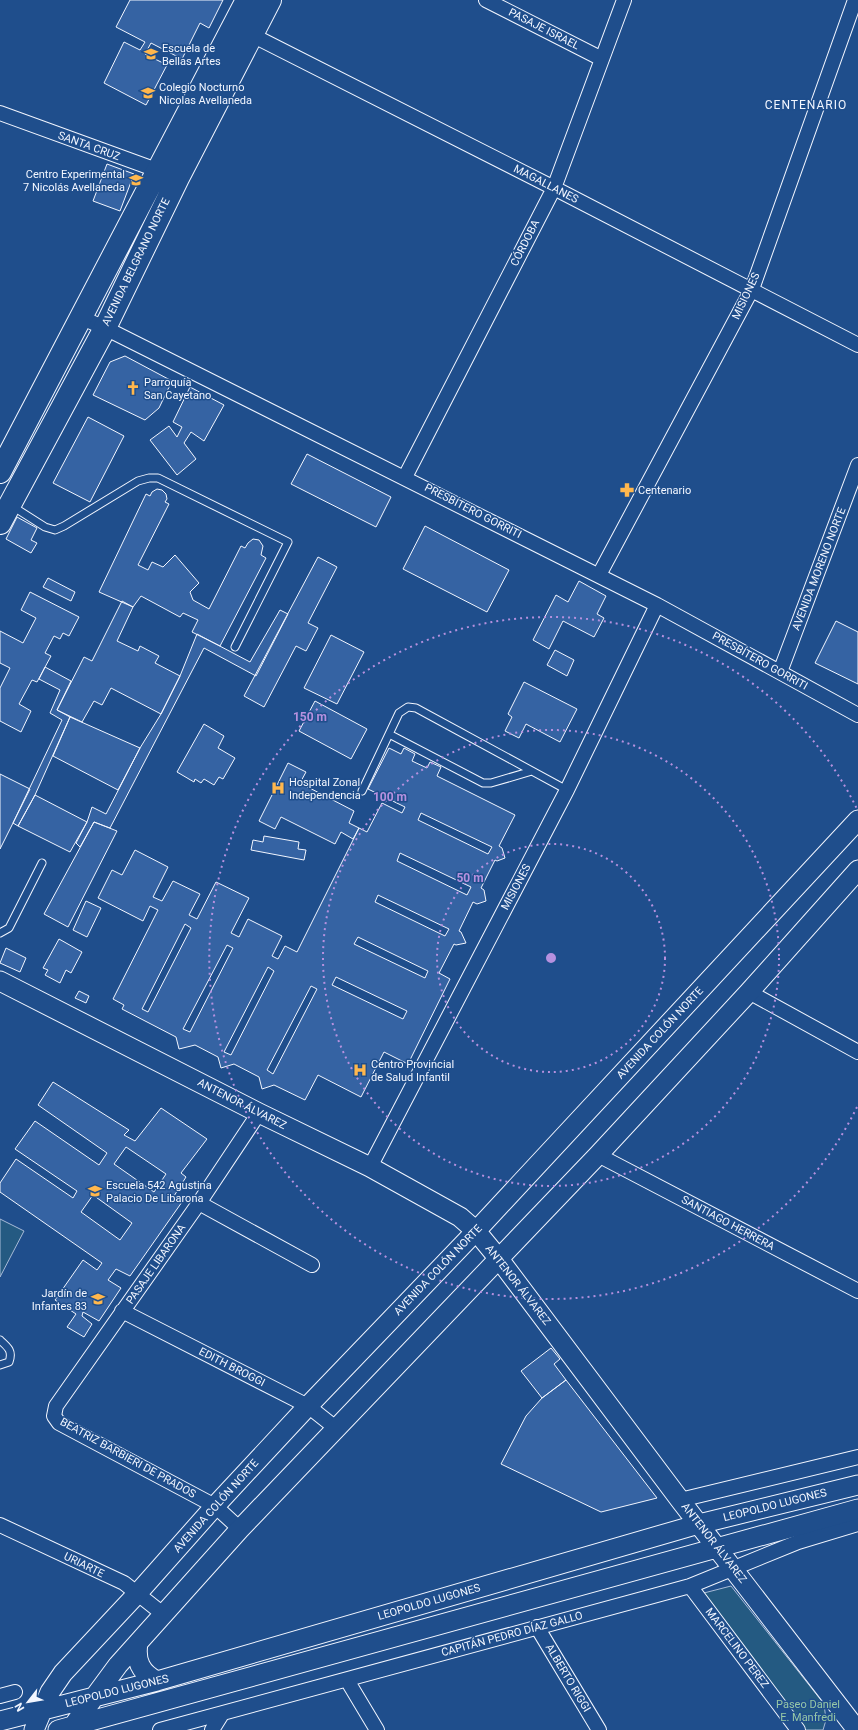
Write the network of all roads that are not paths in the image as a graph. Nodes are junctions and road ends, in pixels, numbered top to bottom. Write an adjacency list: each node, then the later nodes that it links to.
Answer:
1 (247, 0): 6 (main road, AVENIDA BELGRANO NORTE)
2 (270, 0): 6 (main road, AVENIDA BELGRANO NORTE)
3 (486, 0): 7 (street, PASAJE ISRAEL)
4 (624, 0): 7 (street, CÓRDOBA)
5 (855, 0): 12 (street, MISIONES)
6 (242, 30): 9 (main road, AVENIDA BELGRANO NORTE); 10 (main road, AVENIDA BELGRANO NORTE); 11 (street, MAGALLANES)
7 (602, 59): 11 (street, CÓRDOBA)
8 (0, 113): 9 (street, SANTA CRUZ)
9 (157, 170): 10 (street, SANTA CRUZ); 13 (main road, AVENIDA BELGRANO NORTE)
10 (178, 178): 14 (main road, AVENIDA BELGRANO NORTE)
11 (554, 188): 12 (street, MAGALLANES); 18 (street, CÓRDOBA)
12 (752, 289): 15 (street, MAGALLANES); 20 (street, MISIONES)
13 (82, 318): 14 (street, PRESBÍTERO GORRITI); 17 (main road, AVENIDA BELGRANO NORTE)
14 (105, 328): 18 (street, PRESBÍTERO GORRITI); 19 (main road, AVENIDA BELGRANO NORTE)
15 (858, 345)
16 (858, 465): 23 (street, AVENIDA MORENO NORTE)
17 (0, 472)
18 (405, 477): 20 (street, PRESBÍTERO GORRITI)
19 (5, 514): 22 (lane)
20 (599, 575): 21 (street, PRESBÍTERO GORRITI)
21 (657, 605): 23 (street, PRESBÍTERO GORRITI); 27 (street, MISIONES)
22 (235, 647)
23 (780, 672): 24 (street, PRESBÍTERO GORRITI)
24 (858, 715)
25 (389, 734): 26 (lane); 26 (lane); 28 (lane)
26 (532, 771): 27 (lane)
27 (567, 790): 38 (street, MISIONES)
28 (362, 791)
29 (858, 820): 40 (main road, AVENIDA COLÓN NORTE)
30 (42, 863): 32 (lane)
31 (858, 870): 34 (main road)
32 (0, 932)
33 (0, 981): 36 (main road, ANTENOR ÁLVAREZ)
34 (749, 992): 35 (street); 37 (main road)
35 (858, 1052)
36 (259, 1113): 38 (main road, ANTENOR ÁLVAREZ); 39 (street, PASAJE LIBARONA)
37 (598, 1155): 41 (main road); 43 (street, SANTIAGO HERRERA)
38 (370, 1167): 40 (main road, ANTENOR ÁLVAREZ)
39 (199, 1202): 42 (street); 44 (street, PASAJE LIBARONA)
40 (476, 1231): 41 (main road, ANTENOR ÁLVAREZ); 47 (main road, AVENIDA COLÓN NORTE)
41 (499, 1259): 49 (main road); 52 (main road, ANTENOR ÁLVAREZ)
42 (312, 1265)
43 (858, 1291)
44 (122, 1311): 47 (street, EDITH BROGGI); 48 (street, PASAJE LIBARONA)
45 (0, 1340): 46 (lane)
46 (0, 1365)
47 (308, 1406): 49 (street, EDITH BROGGI); 53 (main road, AVENIDA COLÓN NORTE)
48 (54, 1416): 53 (street, BEATRIZ BARBIERI DE PRADOS)
49 (337, 1429): 58 (main road)
50 (858, 1457): 52 (street)
51 (858, 1485): 56 (main road, LEOPOLDO LUGONES)
52 (680, 1500): 56 (main road, ANTENOR ÁLVAREZ)
53 (215, 1506): 58 (street, BEATRIZ BARBIERI DE PRADOS); 62 (main road, AVENIDA COLÓN NORTE)
54 (858, 1509): 59 (main road, LEOPOLDO LUGONES)
55 (0, 1524): 62 (street, URIARTE)
56 (699, 1524): 59 (main road, ANTENOR ÁLVAREZ); 67 (main road, LEOPOLDO LUGONES)
57 (858, 1524): 60 (street, CAPITÁN PEDRO DÍAZ GALLO)
58 (240, 1529): 63 (main road)
59 (717, 1547): 60 (main road, ANTENOR ÁLVAREZ); 74 (main road, LEOPOLDO LUGONES)
60 (734, 1569): 61 (street, CAPITÁN PEDRO DÍAZ GALLO); 81 (main road, ANTENOR ÁLVAREZ)
61 (690, 1586): 64 (street, CAPITÁN PEDRO DÍAZ GALLO); 80 (street, MARCELINO PEREZ)
62 (137, 1594): 63 (street, URIARTE); 71 (main road, AVENIDA COLÓN NORTE)
63 (163, 1614): 65 (main road)
64 (537, 1627): 66 (street, CAPITÁN PEDRO DÍAZ GALLO); 79 (street, ALBERTO RIGGI)
65 (138, 1643): 67 (main road); 70 (main road)
66 (347, 1680): 72 (street, CAPITÁN PEDRO DÍAZ GALLO); 78 (street)
67 (157, 1681): 70 (main road, LEOPOLDO LUGONES)
68 (15, 1692): 69 (street)
69 (0, 1696)
70 (94, 1696): 71 (main road, LEOPOLDO LUGONES); 74 (main road)
71 (42, 1710): 73 (main road, LEOPOLDO LUGONES); 75 (main road, AVENIDA COLÓN NORTE)
72 (222, 1714): 76 (street, CAPITÁN PEDRO DÍAZ GALLO); 77 (street)
73 (0, 1720)
74 (67, 1729)
75 (34, 1730)
76 (160, 1730)
77 (212, 1730)
78 (377, 1730)
79 (599, 1730)
80 (798, 1730)
81 (857, 1730)

